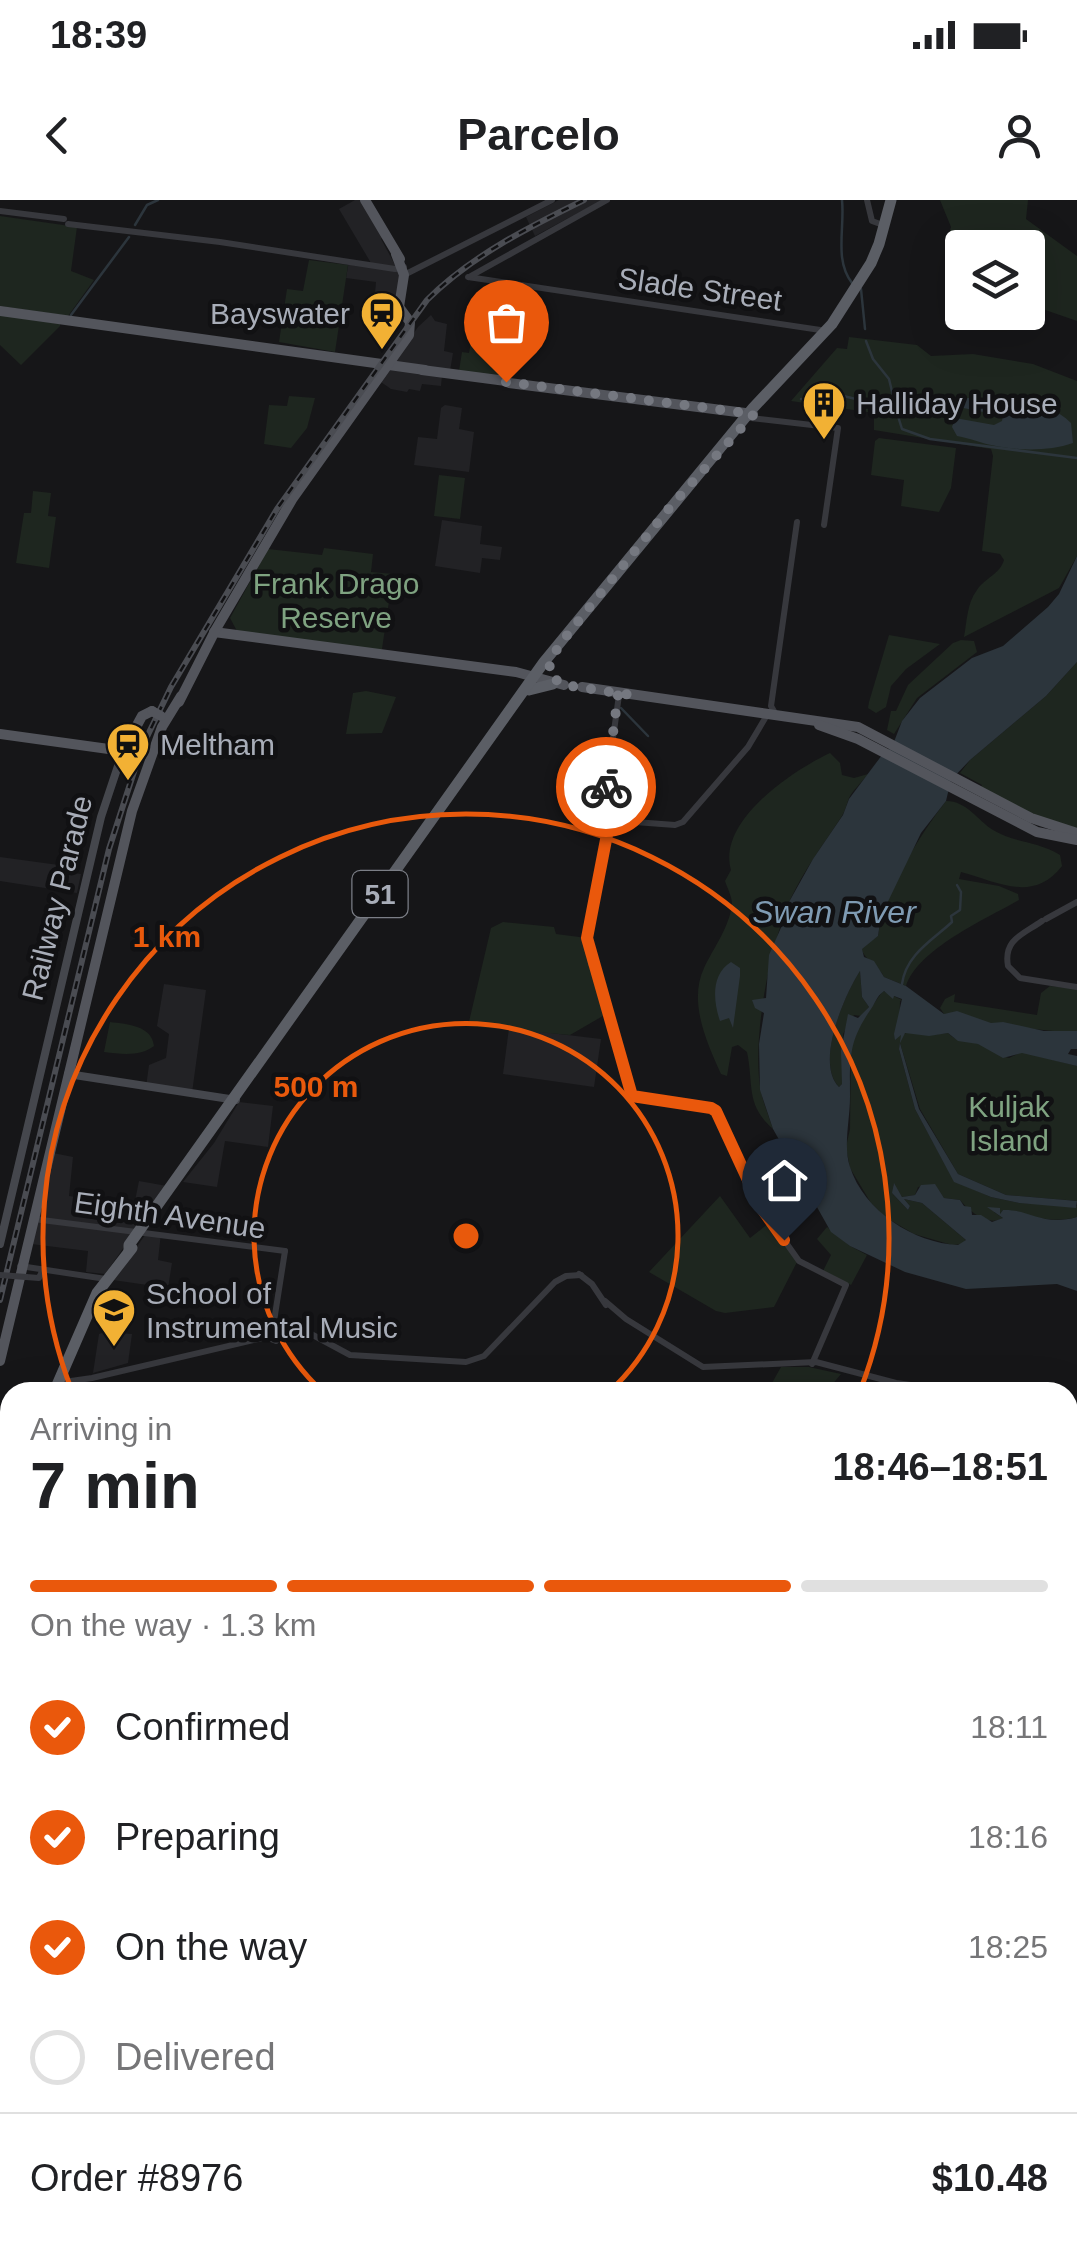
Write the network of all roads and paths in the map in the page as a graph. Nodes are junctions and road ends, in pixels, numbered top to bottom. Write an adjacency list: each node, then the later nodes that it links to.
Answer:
1 (364, 200): 8 (main road)
2 (552, 200): 8 (street)
3 (607, 200): 10 (street, Slade Street)
4 (868, 200): 7 (street)
5 (888, 200): 7 (highway, 51)
6 (0, 211): 8 (street)
7 (882, 224): 10 (highway, 51)
8 (402, 268): 11 (main road)
9 (0, 311): 11 (main road)
10 (827, 330): 12 (highway, 51)
11 (391, 365): 12 (main road); 16 (main road)
12 (743, 417): 13 (highway, 51); 13 (highway, 51); 15 (street)
13 (723, 447): 18 (highway, 51)
14 (797, 522): 23 (street)
15 (824, 526)
16 (244, 583): 17 (main road); 17 (main road)
17 (222, 632): 20 (main road); 24 (main road)
18 (560, 644): 19 (highway, 51); 20 (highway, 51)
19 (550, 662): 20 (highway, 51); 21 (highway)
20 (534, 680): 21 (highway); 32 (highway, 51)
21 (557, 683): 22 (main road)
22 (625, 695): 23 (main road); 27 (street)
23 (766, 712): 27 (street); 28 (main road)
24 (162, 717): 26 (main road, Railway Parade); 31 (main road)
25 (0, 732): 26 (main road)
26 (124, 749): 35 (main road, Railway Parade)
27 (608, 823): 42 (street)
28 (1077, 837)
29 (1077, 902): 30 (street)
30 (1077, 987)
31 (68, 1074): 32 (main road); 33 (main road)
32 (230, 1100): 34 (highway, 51)
33 (33, 1217): 34 (street, Eighth Avenue); 36 (main road)
34 (140, 1232): 38 (highway, 51); 39 (street, Eighth Avenue)
35 (0, 1244)
36 (23, 1270): 37 (street, bridge); 38 (street); 40 (main road); 41 (main road)
37 (0, 1275)
38 (107, 1279): 44 (highway, 51)
39 (275, 1335): 42 (street); 45 (street)
40 (0, 1344)
41 (0, 1360)
42 (807, 1363): 43 (street)
43 (862, 1375): 46 (street); 47 (street)
44 (57, 1382)
45 (76, 1382)
46 (893, 1382)
47 (896, 1382)

